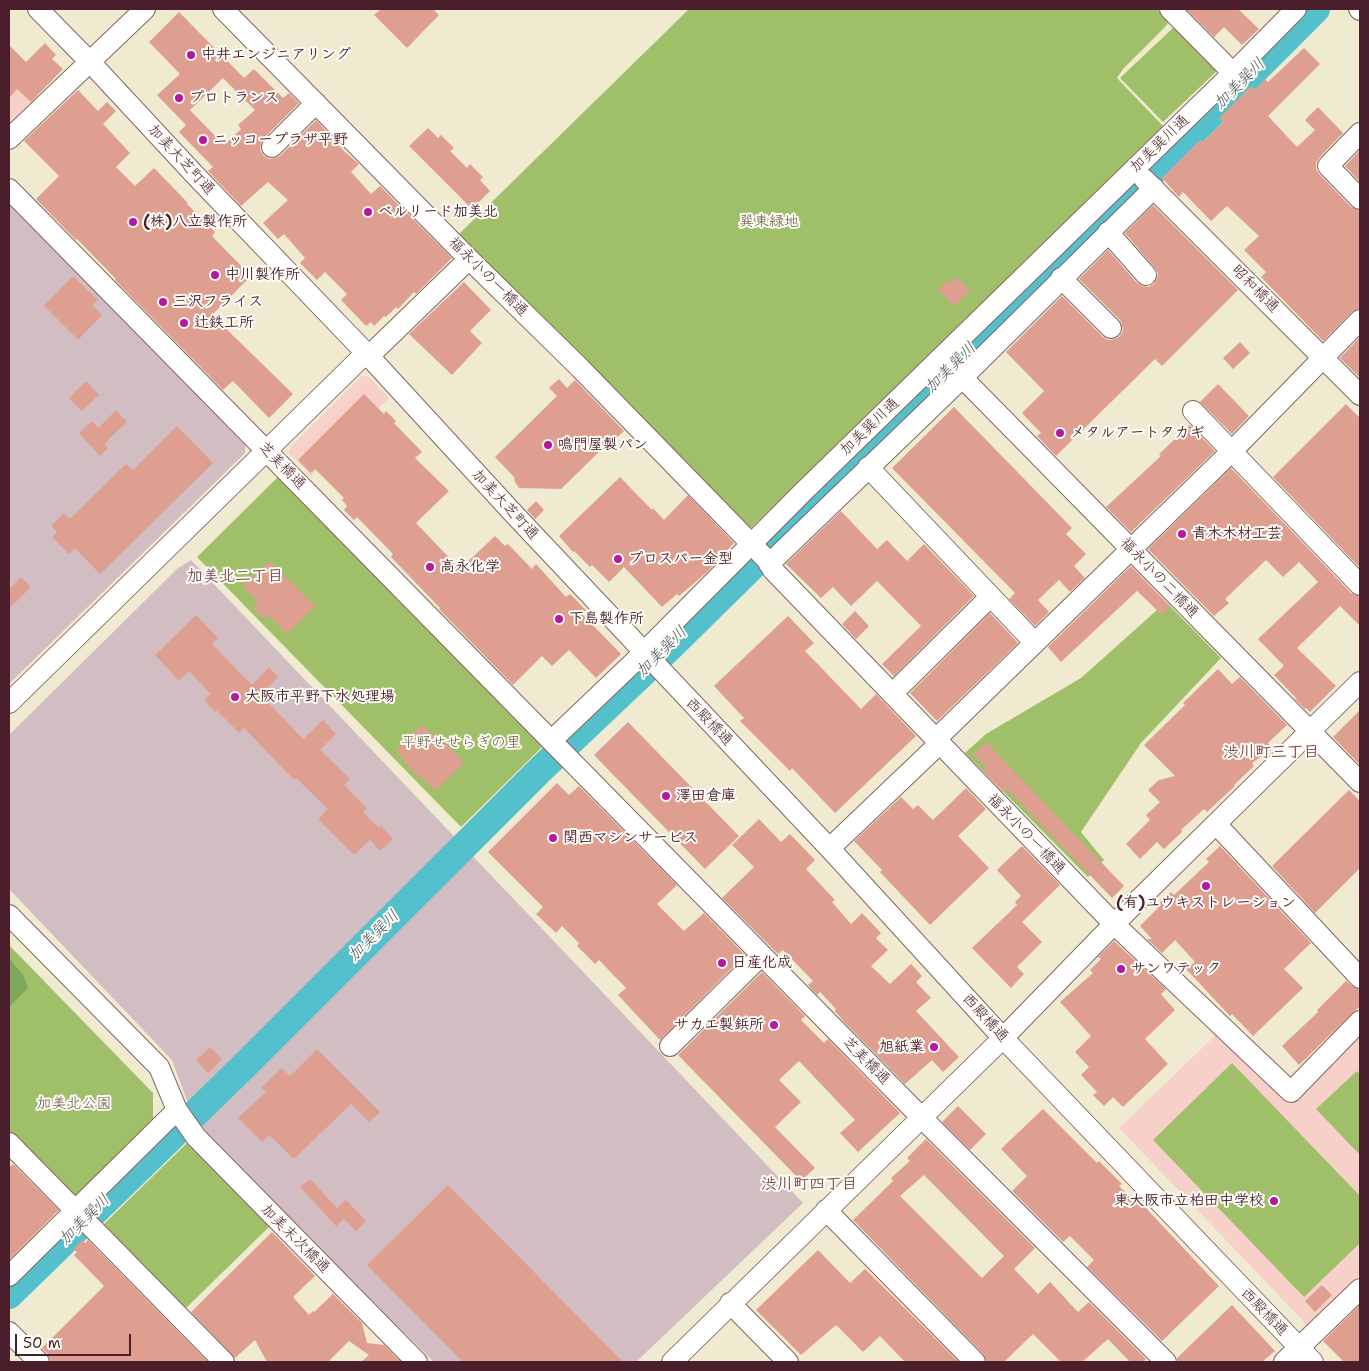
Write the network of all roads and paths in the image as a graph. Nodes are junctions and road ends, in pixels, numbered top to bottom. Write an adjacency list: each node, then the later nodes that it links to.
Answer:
1 (38, 9): 6 (street, 加美大芝町通)
2 (145, 9): 6 (street)
3 (223, 9): 8 (street, 福永小の一橋通)
4 (1170, 9): 7 (street)
5 (1296, 9): 7 (street, 加美巽川通)
6 (90, 62): 10 (street); 22 (street, 加美大芝町通)
7 (1233, 72): 12 (street, 加美巽川通)
8 (316, 103): 11 (street); 17 (street, 福永小の一橋通)
9 (1360, 134): 15 (street)
10 (9, 139)
11 (272, 147)
12 (1134, 168): 13 (street, 昭和橋通); 23 (street, 加美巽川通)
13 (1151, 186): 16 (street); 24 (street, 昭和橋通)
14 (9, 188): 28 (street, 芝美橋通)
15 (1360, 199)
16 (1108, 232): 18 (street); 19 (street)
17 (470, 259): 22 (street); 32 (street, 福永小の一橋通)
18 (1146, 275)
19 (1061, 278): 21 (street); 25 (street)
20 (1360, 320): 24 (street)
21 (1111, 328)
22 (368, 355): 28 (street); 36 (street, 加美大芝町通)
23 (943, 357): 25 (street, 福永小の二橋通); 32 (street, 加美巽川通)
24 (1322, 357): 26 (street, 昭和橋通); 29 (street)
25 (961, 375): 30 (street); 31 (street, 福永小の二橋通)
26 (1360, 395)
27 (1193, 411): 29 (street)
28 (267, 451): 39 (street); 42 (street, 芝美橋通)
29 (1232, 451): 31 (street); 33 (street)
30 (868, 467): 32 (street); 34 (street)
31 (1131, 549): 35 (street); 40 (street, 福永小の二橋通)
32 (761, 555): 36 (street, 加美巽川通); 38 (street, 福永小の一橋通)
33 (1360, 585)
34 (990, 597): 35 (street); 38 (street)
35 (1035, 643): 41 (street)
36 (651, 660): 42 (street, 加美巽川通); 45 (street, 西殿橋通)
37 (1360, 682): 40 (street)
38 (892, 694): 41 (street, 福永小の一橋通)
39 (9, 703)
40 (1310, 731): 43 (street, 福永小の二橋通); 44 (street)
41 (937, 742): 45 (street); 47 (street, 福永小の一橋通)
42 (559, 747): 48 (street, 芝美橋通)
43 (1360, 782)
44 (1216, 824): 47 (street); 49 (street)
45 (831, 850): 51 (street, 西殿橋通)
46 (9, 915): 53 (street, 加美末次橋通)
47 (1114, 924): 50 (street, 福永小の一橋通); 51 (street)
48 (762, 955): 52 (street); 54 (street, 芝美橋通)
49 (1360, 978)
50 (1360, 1021)
51 (1003, 1038): 54 (street); 62 (street, 西殿橋通)
52 (670, 1046)
53 (178, 1111): 57 (street); 65 (street, 加美末次橋通)
54 (921, 1117): 56 (street); 69 (street, 芝美橋通)
55 (9, 1143): 57 (street)
56 (826, 1210): 60 (street); 68 (street)
57 (83, 1218): 58 (street); 64 (street)
58 (9, 1276)
59 (1360, 1289): 62 (street)
60 (730, 1303): 66 (street); 67 (street)
61 (9, 1332): 63 (street)
62 (1299, 1347): 70 (street); 71 (street, 西殿橋通)
63 (39, 1362)
64 (224, 1362)
65 (417, 1362)
66 (672, 1362)
67 (788, 1362)
68 (975, 1362)
69 (1166, 1362)
70 (1284, 1362)
71 (1313, 1362)

